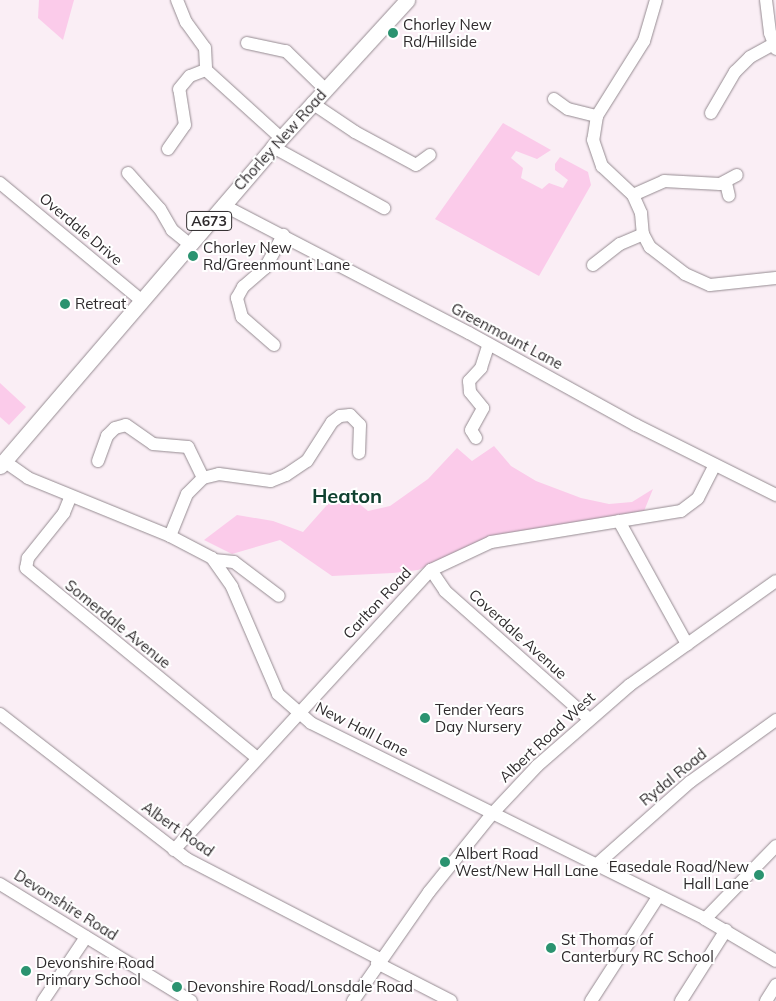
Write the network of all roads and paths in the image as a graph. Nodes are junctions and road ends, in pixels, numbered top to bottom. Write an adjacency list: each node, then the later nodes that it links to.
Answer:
1 (177, 0): 7 (street)
2 (407, 0): 8 (main road, Chorley New Road / A673)
3 (656, 0): 12 (street)
4 (766, 0): 6 (street)
5 (254, 47): 8 (street)
6 (774, 47): 11 (street)
7 (206, 70): 13 (street); 14 (street)
8 (325, 89): 10 (main road, Chorley New Road / A673)
9 (554, 99): 12 (street)
10 (312, 103): 13 (main road, Chorley New Road / A673); 15 (street)
11 (711, 113)
12 (597, 116): 20 (street)
13 (277, 142): 22 (main road, Chorley New Road / A673); 23 (street)
14 (168, 149)
15 (430, 155)
16 (128, 173): 26 (street)
17 (737, 175): 19 (street)
18 (0, 183): 29 (street, Overdale Drive)
19 (726, 183): 20 (street); 21 (street)
20 (633, 195): 24 (street)
21 (729, 196)
22 (223, 205): 25 (street, Greenmount Lane); 26 (main road, Chorley New Road / A673)
23 (384, 208)
24 (642, 234): 27 (street); 28 (street)
25 (283, 235): 30 (street, Greenmount Lane); 31 (street)
26 (189, 244): 29 (main road, Chorley New Road / A673)
27 (593, 266)
28 (776, 278)
29 (141, 300): 35 (main road, Chorley New Road / A673)
30 (488, 344): 32 (street); 36 (street, Greenmount Lane)
31 (276, 347)
32 (476, 438)
33 (363, 445): 37 (street)
34 (97, 452): 37 (street)
35 (2, 463): 39 (street, New Hall Lane)
36 (715, 465): 38 (street, Greenmount Lane); 40 (street, Carlton Road)
37 (203, 478): 41 (street)
38 (776, 495)
39 (70, 498): 41 (street, New Hall Lane); 51 (street, Somerdale Avenue)
40 (619, 521): 43 (street, Carlton Road); 46 (street)
41 (170, 536): 42 (street, New Hall Lane)
42 (214, 560): 45 (street); 48 (street, New Hall Lane)
43 (430, 570): 48 (street, Carlton Road); 49 (street, Coverdale Avenue)
44 (776, 581): 46 (street, Albert Road West)
45 (279, 596)
46 (687, 644): 49 (street, Albert Road West)
47 (0, 714): 54 (street, Albert Road)
48 (298, 714): 51 (street, Carlton Road); 52 (street, New Hall Lane)
49 (588, 719): 52 (street, Albert Road West)
50 (776, 720): 55 (street, Rydal Road)
51 (257, 758): 54 (street, Carlton Road)
52 (492, 814): 55 (street, New Hall Lane); 61 (street, Albert Road West)
53 (776, 846): 58 (street)
54 (174, 850): 61 (street, Albert Road)
55 (595, 866): 57 (street, New Hall Lane)
56 (0, 884): 60 (street, Devonshire Road)
57 (658, 897): 58 (street, New Hall Lane); 68 (street)
58 (705, 919): 59 (street, New Hall Lane)
59 (726, 930): 62 (street, New Hall Lane); 69 (street)
60 (86, 937): 64 (street); 65 (street, Devonshire Road)
61 (378, 961): 66 (street, Albert Road West); 67 (street, Albert Road)
62 (776, 961)
63 (776, 985): 70 (street)
64 (43, 1001)
65 (191, 1001)
66 (353, 1001)
67 (451, 1001)
68 (591, 1001)
69 (681, 1001)
70 (766, 1001)

